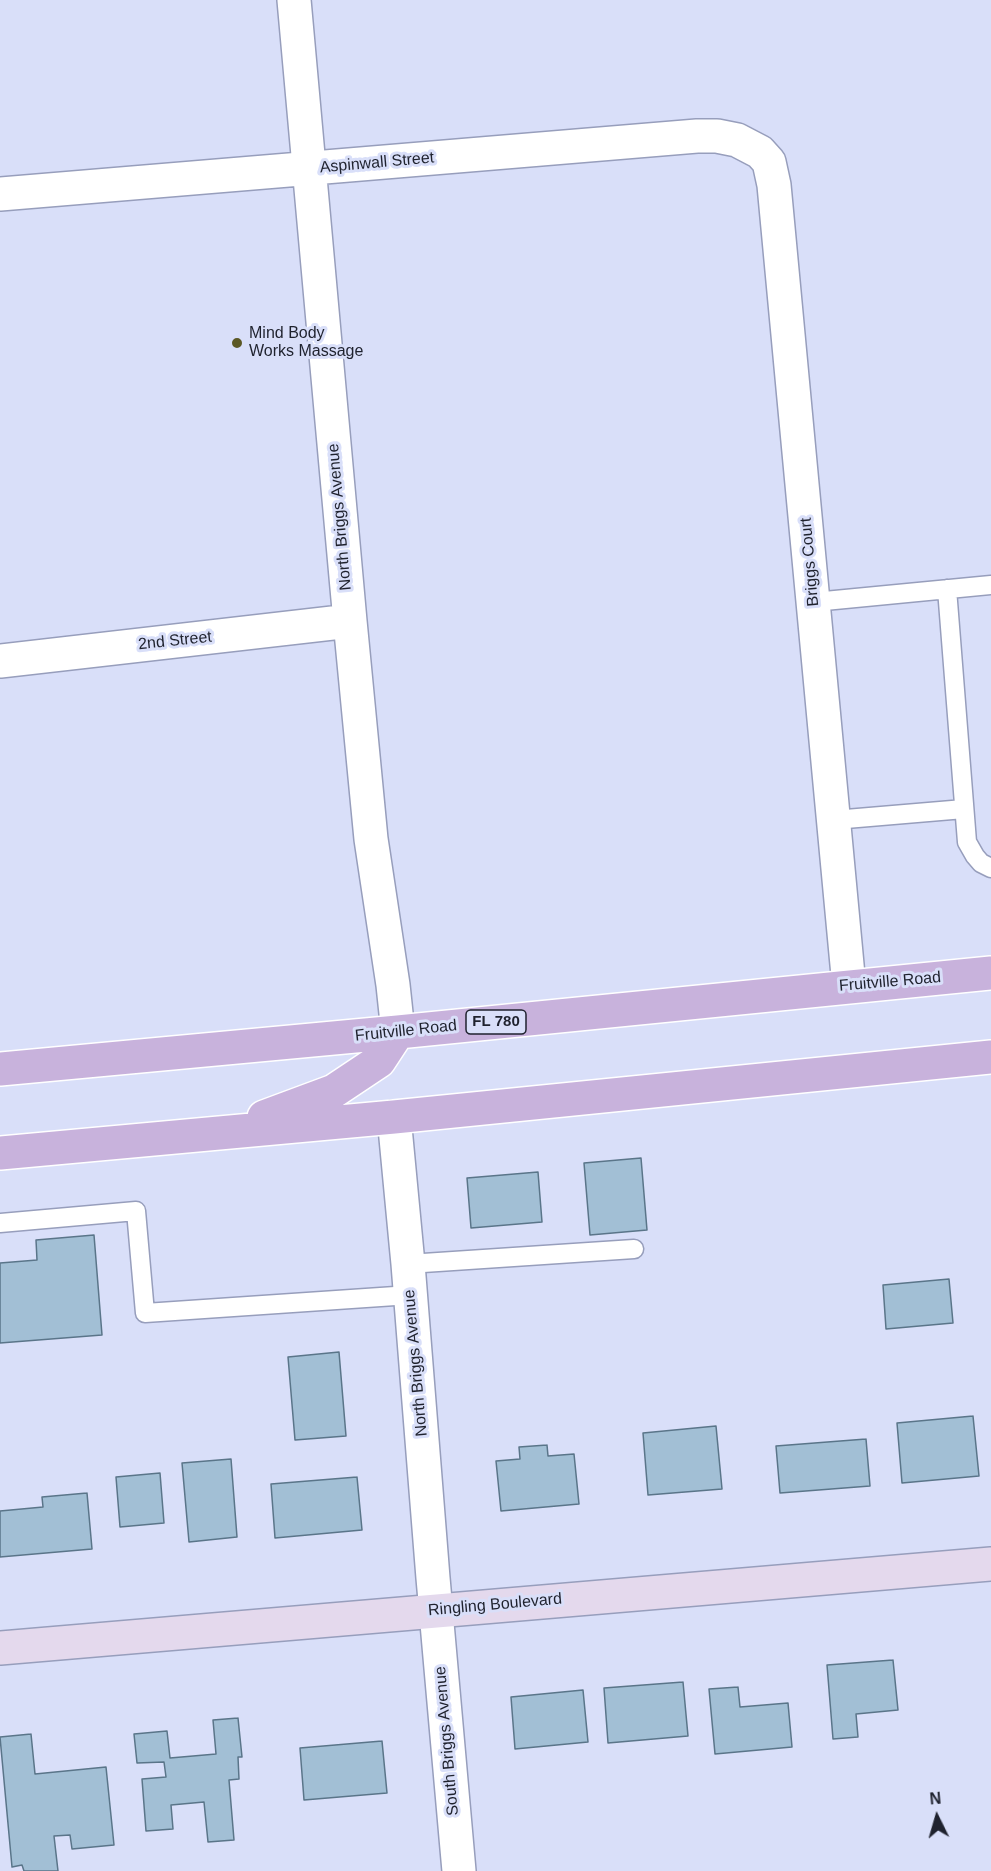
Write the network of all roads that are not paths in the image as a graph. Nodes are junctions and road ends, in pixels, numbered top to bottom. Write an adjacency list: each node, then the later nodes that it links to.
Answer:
1 (294, 0): 3 (street, North Briggs Avenue)
2 (753, 147): 3 (street, Aspinwall Street); 7 (street, Briggs Court)
3 (309, 168): 4 (street, Aspinwall Street); 8 (street, North Briggs Avenue)
4 (0, 194)
5 (991, 585): 6 (lane)
6 (948, 589): 7 (lane); 10 (lane)
7 (814, 602): 11 (street, Briggs Court)
8 (350, 621): 9 (street, 2nd Street); 15 (street, North Briggs Avenue)
9 (0, 661)
10 (964, 809): 11 (lane); 12 (lane)
11 (834, 820): 14 (street, Briggs Court)
12 (991, 868)
13 (991, 973): 14 (main road, Fruitville Road / FL 780)
14 (849, 986): 15 (main road, Fruitville Road / FL 780)
15 (398, 1032): 17 (main road, Fruitville Road / FL 780); 19 (main road)
16 (991, 1057): 18 (main road)
17 (0, 1070)
18 (394, 1117): 19 (main road); 23 (street, North Briggs Avenue)
19 (223, 1133): 20 (main road)
20 (0, 1153)
21 (0, 1223): 23 (lane)
22 (634, 1249): 23 (lane)
23 (409, 1280): 25 (street, North Briggs Avenue)
24 (991, 1564): 25 (street, Ringling Boulevard)
25 (436, 1610): 26 (street, Ringling Boulevard); 27 (street, South Briggs Avenue)
26 (0, 1648)
27 (459, 1871)

